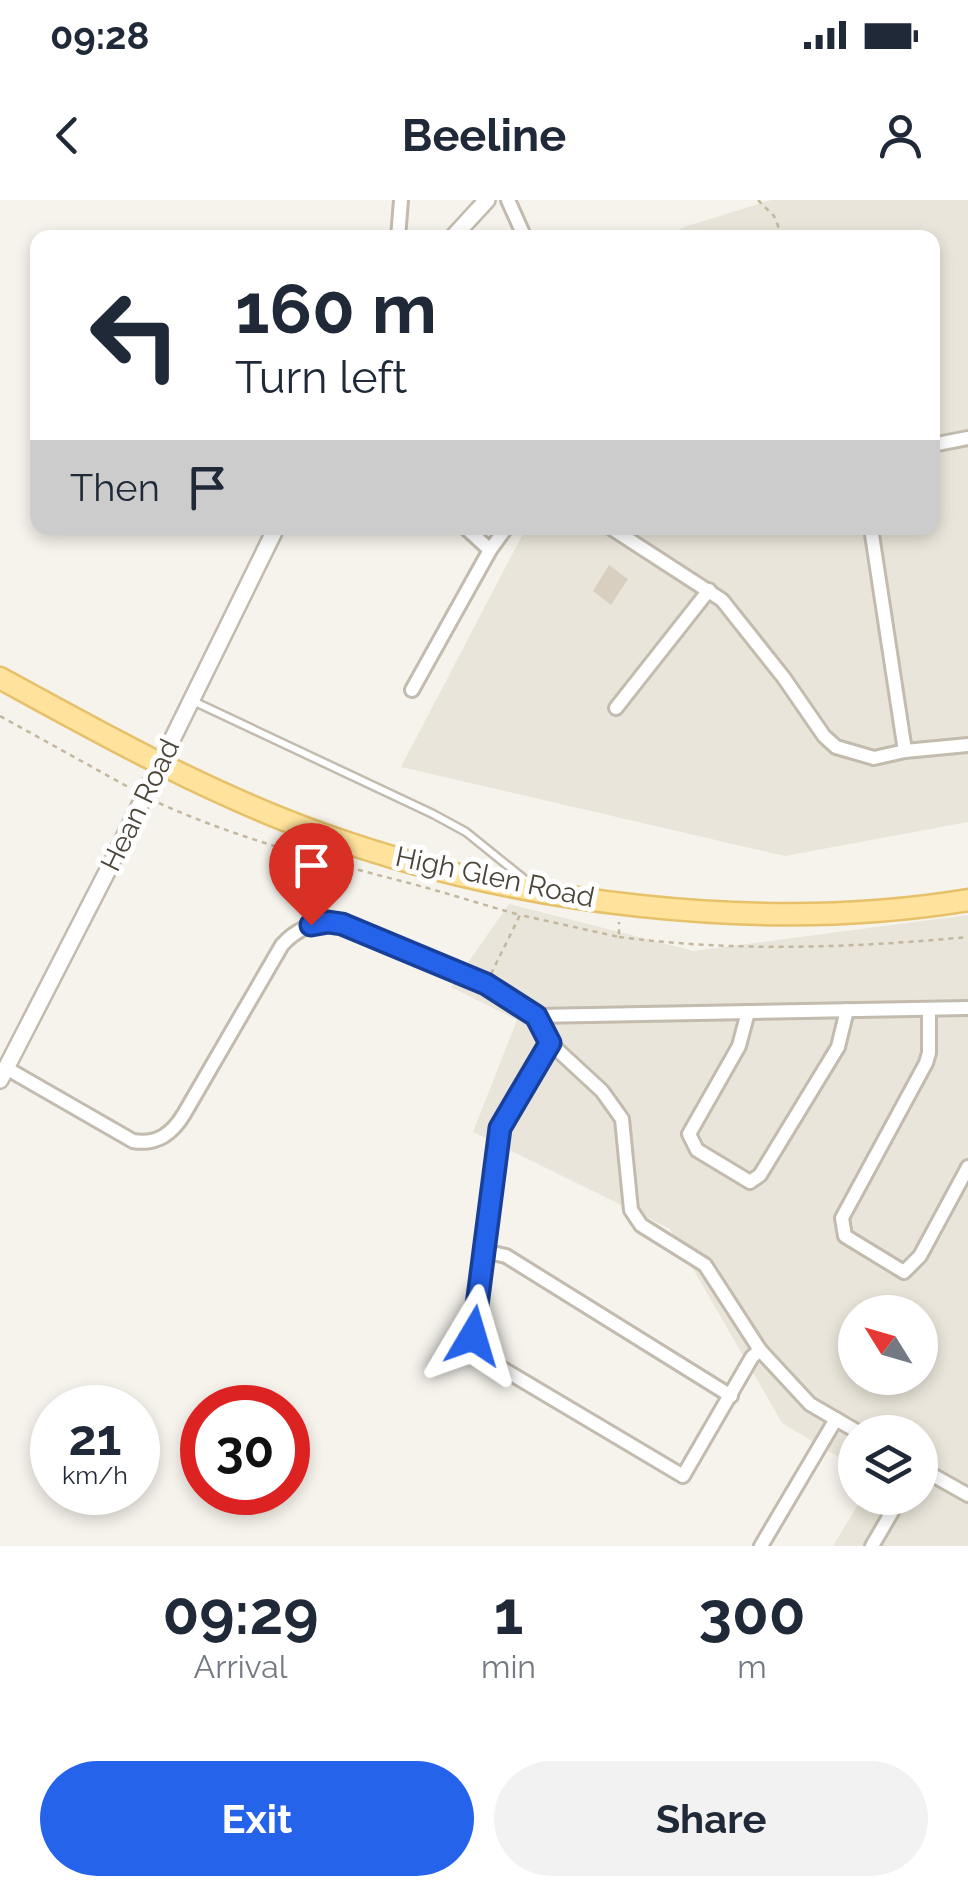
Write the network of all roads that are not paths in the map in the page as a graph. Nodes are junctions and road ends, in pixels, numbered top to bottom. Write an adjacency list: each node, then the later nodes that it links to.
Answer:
1 (401, 200): 4 (street)
2 (487, 200): 5 (street)
3 (508, 200): 6 (street)
4 (399, 230)
5 (459, 230)
6 (521, 230)
7 (968, 438): 8 (street)
8 (940, 443)
9 (273, 535): 18 (street, Hean Road)
10 (474, 535): 14 (street)
11 (501, 535): 14 (street)
12 (621, 535): 15 (street)
13 (872, 535): 21 (street)
14 (490, 550): 17 (street)
15 (709, 590): 19 (street); 21 (street)
16 (0, 678): 22 (main road, High Glen Road)
17 (412, 690)
18 (192, 700): 22 (street, Hean Road); 23 (lane)
19 (616, 708)
20 (968, 745): 21 (street)
21 (905, 751)
22 (160, 764): 23 (main road, High Glen Road); 31 (street, Hean Road)
23 (536, 889): 24 (main road, High Glen Road)
24 (968, 900)
25 (930, 1008): 26 (street); 27 (street); 32 (street)
26 (968, 1008)
27 (847, 1010): 28 (street); 28 (street)
28 (748, 1012): 29 (street)
29 (536, 1016): 30 (street); 31 (street)
30 (550, 1043): 33 (street); 34 (street)
31 (3, 1074)
32 (968, 1167)
33 (484, 1251): 35 (street); 35 (street)
34 (760, 1350): 35 (street); 36 (street)
35 (730, 1396)
36 (836, 1419): 40 (street)
37 (938, 1478): 38 (street)
38 (968, 1495)
39 (890, 1515): 41 (street)
40 (761, 1546)
41 (872, 1546)

